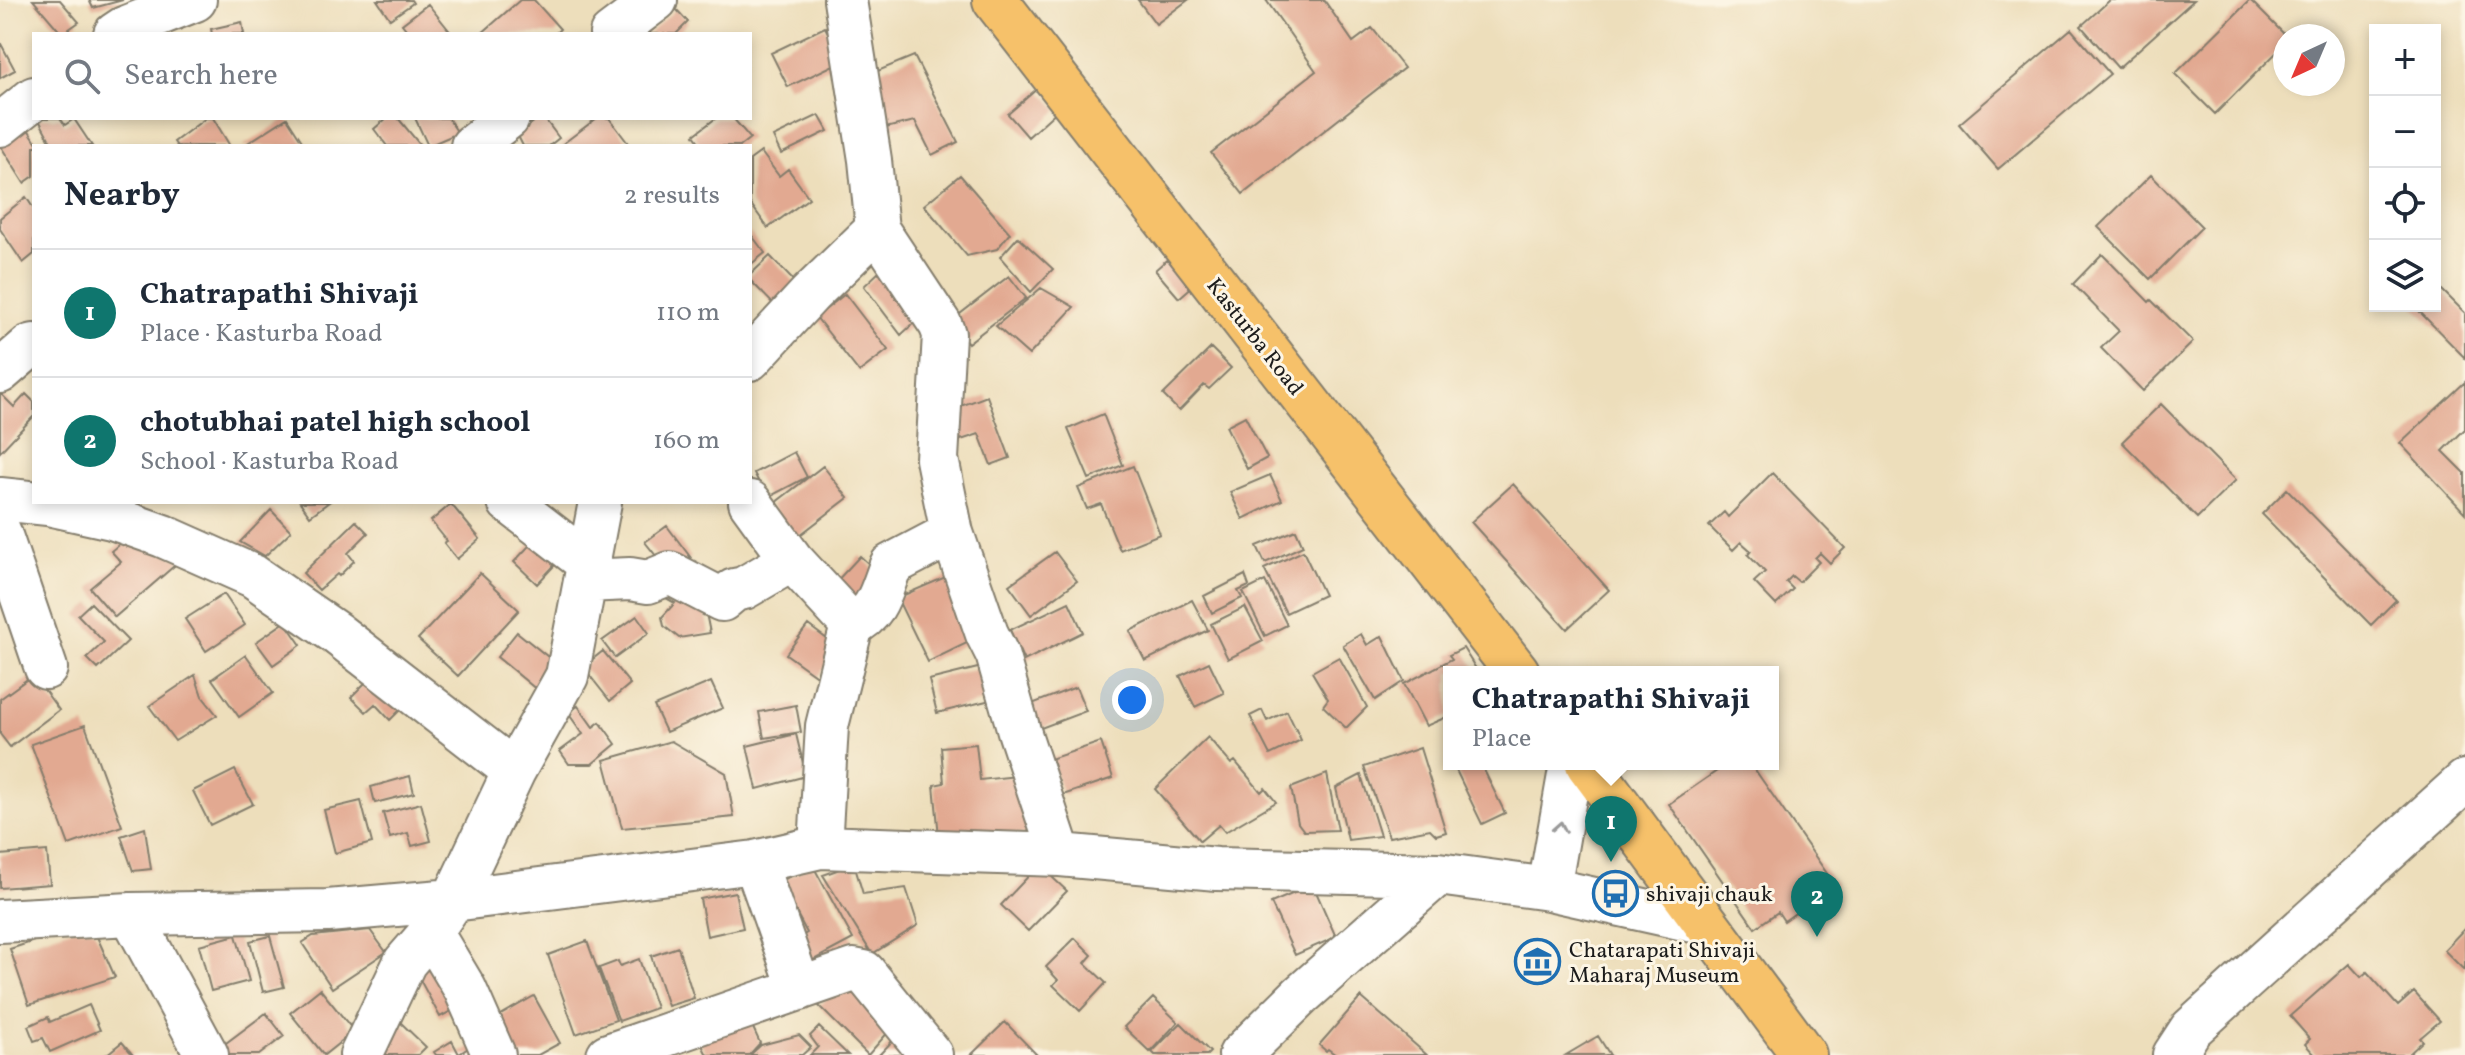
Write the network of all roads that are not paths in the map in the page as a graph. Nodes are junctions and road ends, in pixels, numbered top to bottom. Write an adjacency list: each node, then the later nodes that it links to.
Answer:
1 (195, 0): 5 (street)
2 (656, 0): 6 (street)
3 (845, 0): 11 (street)
4 (995, 0): 26 (main road, Kasturba Road)
5 (118, 32)
6 (614, 32)
7 (32, 100): 9 (street)
8 (505, 120): 10 (street)
9 (0, 125)
10 (475, 144)
11 (877, 229): 13 (street); 22 (street)
12 (32, 346): 14 (street)
13 (752, 357)
14 (0, 372)
15 (0, 499): 16 (street)
16 (32, 502)
17 (48, 504): 30 (street)
18 (511, 504): 24 (street)
19 (600, 504): 24 (street)
20 (751, 504): 23 (street)
21 (0, 533): 27 (street)
22 (952, 533): 25 (street); 33 (street)
23 (792, 560): 24 (street); 25 (street)
24 (586, 572): 30 (street)
25 (852, 625): 32 (street)
26 (1512, 666)
27 (46, 668)
28 (1570, 770): 36 (street, one-way to 28)
29 (1592, 770): 40 (main road)
30 (514, 771): 38 (street)
31 (2465, 781): 42 (street)
32 (820, 847): 33 (street); 34 (street)
33 (1060, 855): 35 (street)
34 (755, 862): 38 (street); 41 (street)
35 (1438, 874): 36 (street); 43 (street)
36 (1549, 889): 40 (street)
37 (131, 914): 38 (street); 39 (street); 44 (street)
38 (442, 916): 45 (street); 46 (street)
39 (0, 921)
40 (1707, 924): 49 (main road)
41 (800, 989): 47 (street); 48 (street)
42 (2189, 1046)
43 (1252, 1053)
44 (207, 1055)
45 (361, 1055)
46 (494, 1055)
47 (608, 1055)
48 (931, 1055)
49 (1804, 1055)

